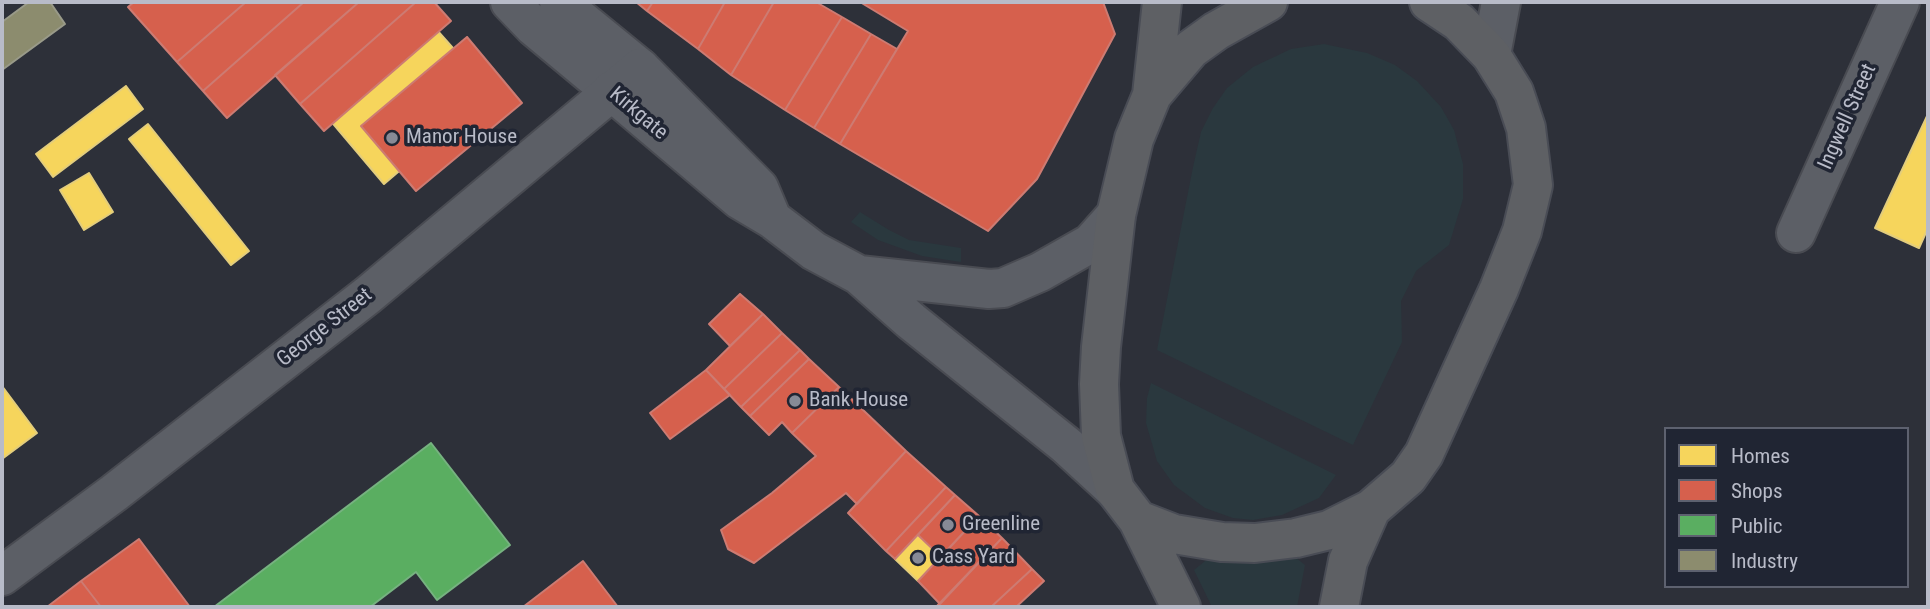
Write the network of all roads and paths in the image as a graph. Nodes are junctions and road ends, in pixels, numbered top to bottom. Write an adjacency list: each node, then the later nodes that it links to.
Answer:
1 (510, 2): 9 (street, Kirkgate)
2 (559, 2): 9 (street, Kirkgate)
3 (1162, 2): 10 (highway)
4 (1268, 2): 10 (highway)
5 (1429, 2): 8 (highway)
6 (1501, 2): 8 (street)
7 (1900, 2): 12 (street, Ingwell Street)
8 (1491, 55): 15 (highway)
9 (626, 80): 13 (street, Kirkgate); 17 (street, George Street)
10 (1152, 95): 11 (highway)
11 (1115, 215): 13 (street, Kirkgate); 14 (highway)
12 (1796, 233)
13 (859, 275): 14 (street, Kirkgate)
14 (1115, 490): 16 (highway)
15 (1371, 509): 16 (highway); 19 (highway)
16 (1138, 520): 18 (highway)
17 (2, 576)
18 (1181, 607)
19 (1339, 607)

